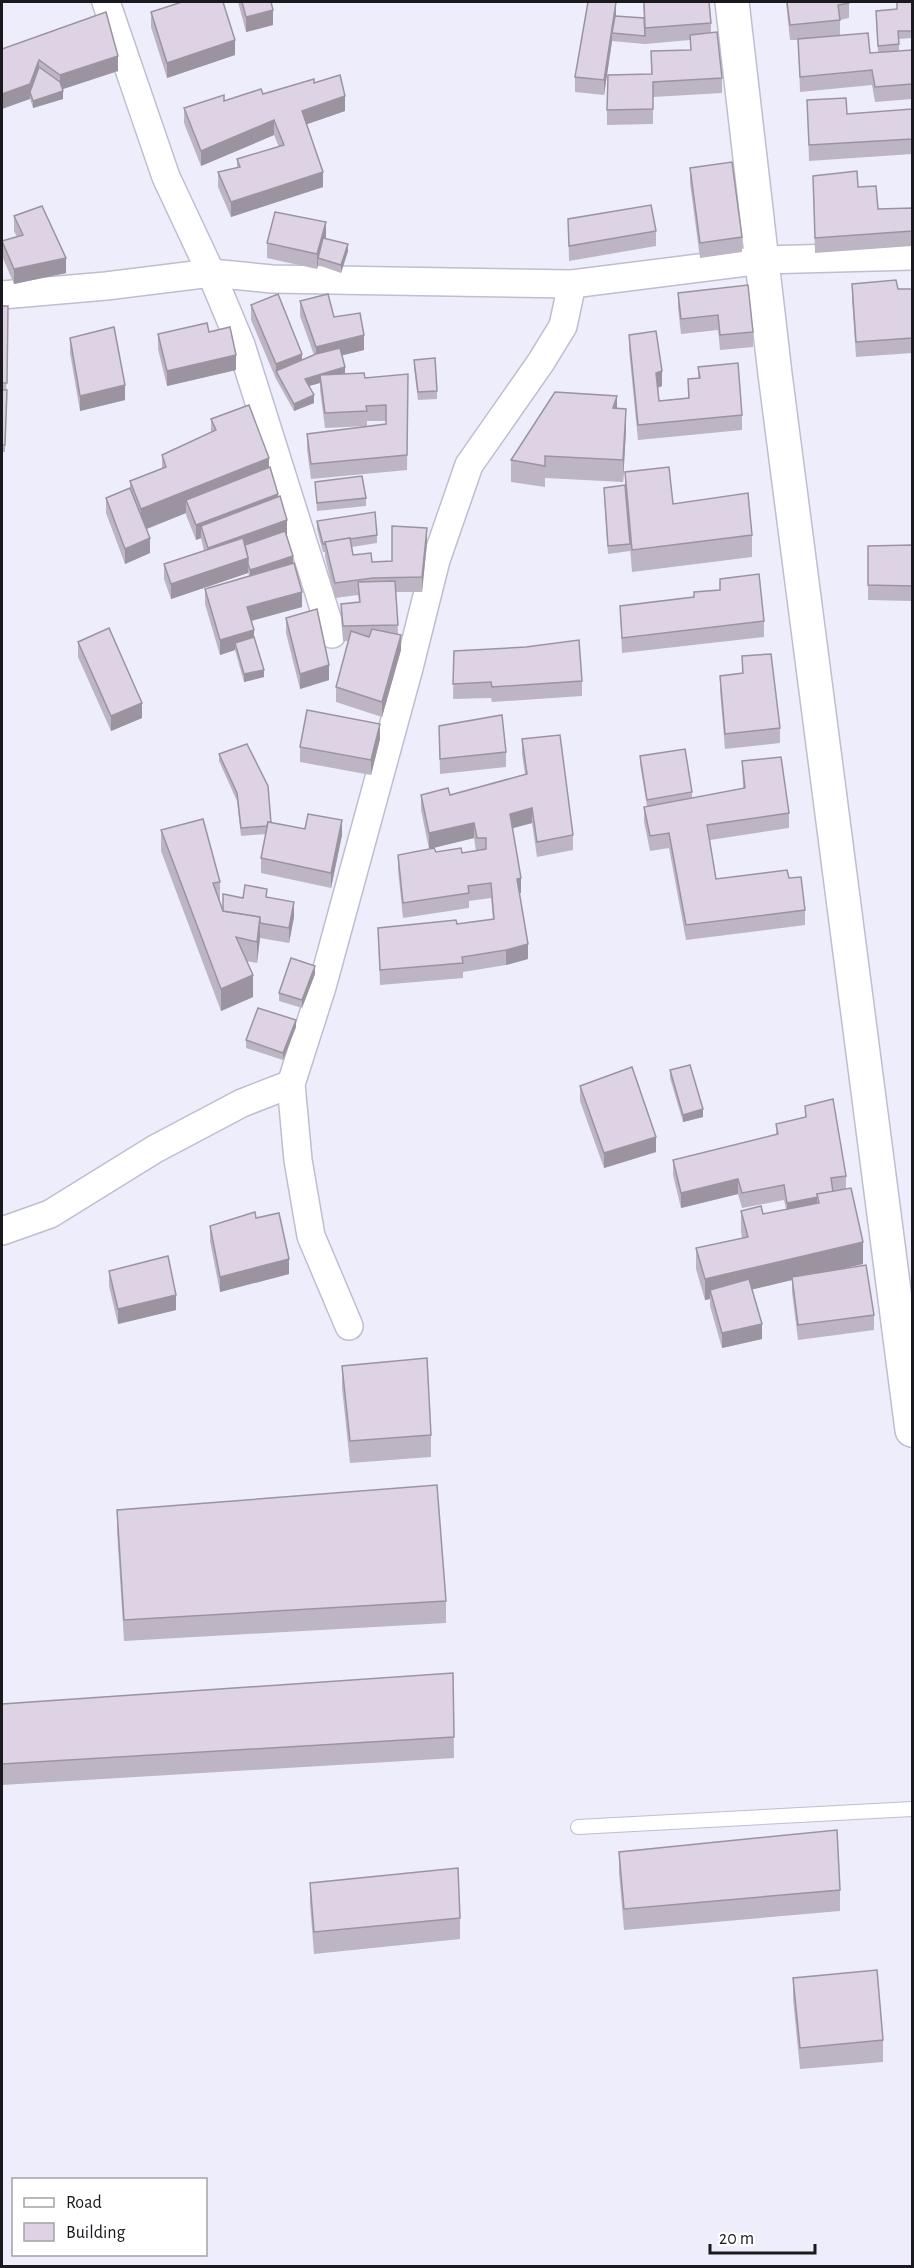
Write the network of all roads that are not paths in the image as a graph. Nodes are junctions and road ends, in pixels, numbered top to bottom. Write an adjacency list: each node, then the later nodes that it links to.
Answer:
1 (106, 2): 5 (street)
2 (732, 2): 4 (main road)
3 (912, 256): 4 (street)
4 (762, 260): 6 (street); 12 (main road)
5 (211, 273): 6 (street); 7 (street); 8 (street)
6 (572, 284): 9 (street)
7 (2, 295)
8 (332, 634)
9 (291, 1084): 10 (street); 11 (street)
10 (2, 1231)
11 (349, 1326)
12 (912, 1430)
13 (912, 1809): 14 (lane)
14 (578, 1827)

